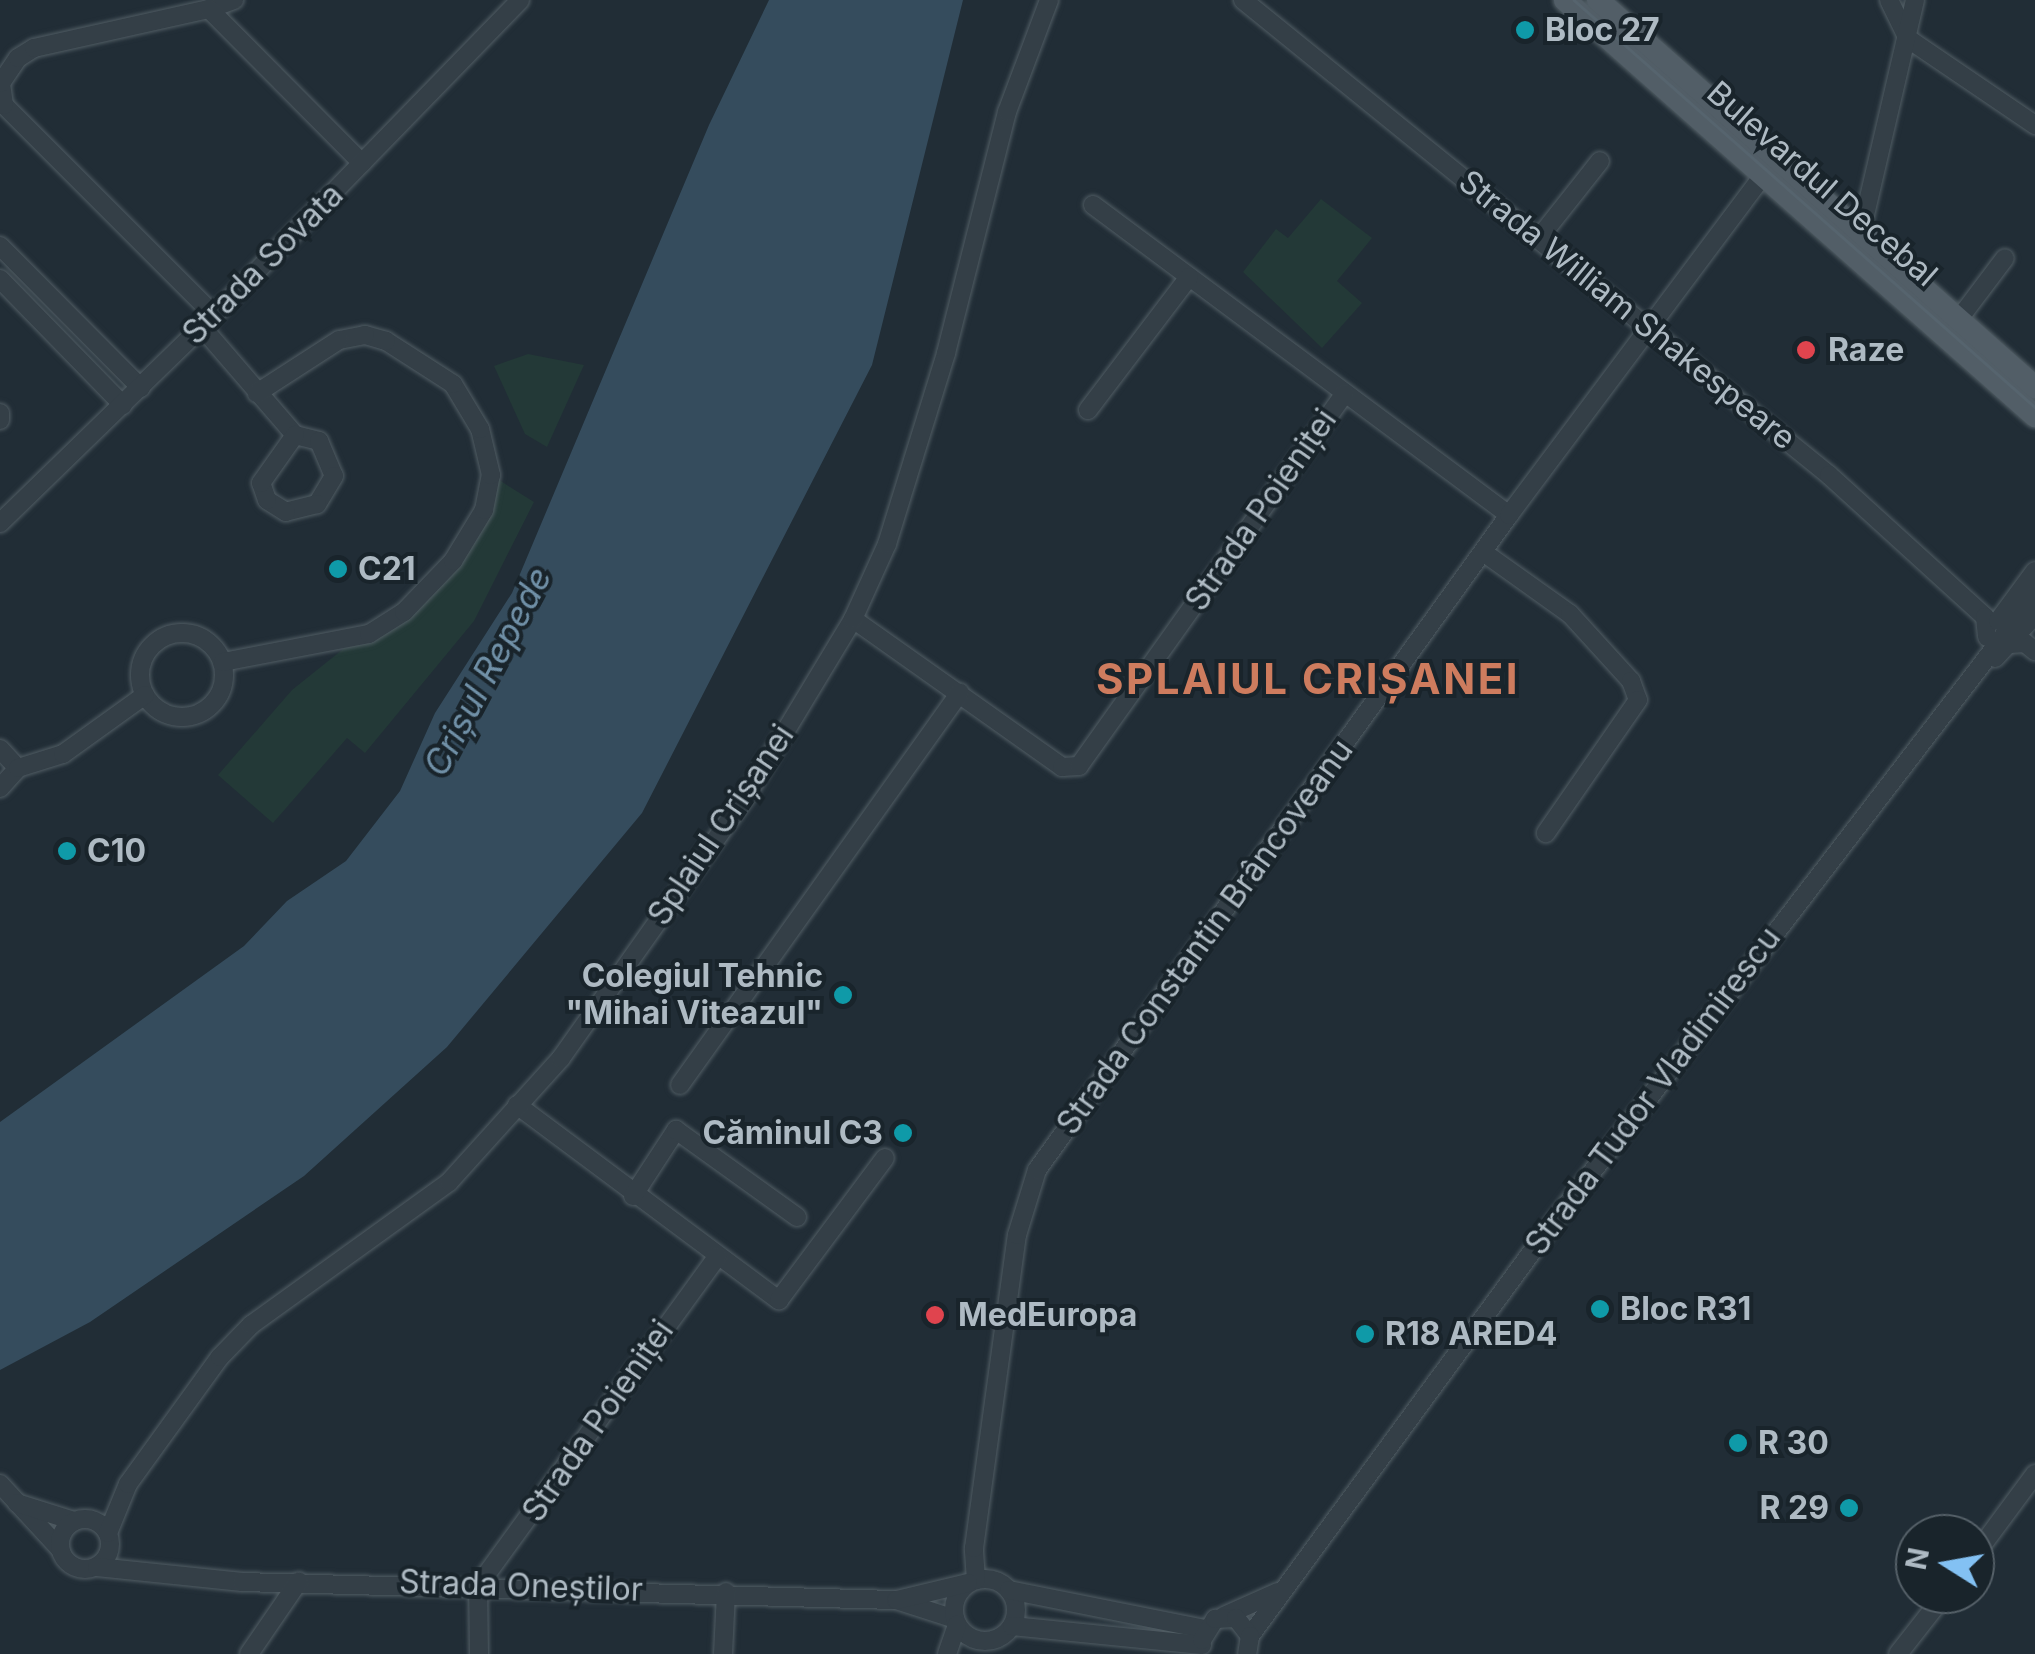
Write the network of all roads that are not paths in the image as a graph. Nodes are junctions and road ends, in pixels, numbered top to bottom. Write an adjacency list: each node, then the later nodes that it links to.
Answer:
1 (234, 0): 9 (street)
2 (520, 0): 14 (street, Strada Sovata)
3 (1049, 0): 42 (street, Splaiul Crișanei)
4 (1244, 0): 18 (street, Strada William Shakespeare)
5 (1565, 0): 15 (main road, Bulevardul Decebal)
6 (1598, 0): 17 (main road, Bulevardul Decebal)
7 (1889, 0): 10 (street)
8 (1915, 0): 10 (street)
9 (209, 9): 11 (street); 14 (street)
10 (1908, 38): 12 (street); 17 (street)
11 (2, 71): 24 (street)
12 (2035, 125)
13 (1600, 161): 18 (street)
14 (362, 164): 24 (street, Strada Sovata)
15 (1763, 176): 25 (street, Strada Constantin Brâncoveanu); 32 (main road, Bulevardul Decebal)
16 (1093, 206): 21 (street)
17 (1861, 232): 23 (main road, Bulevardul Decebal)
18 (1540, 238): 25 (street, Strada William Shakespeare)
19 (0, 246): 27 (street)
20 (2005, 258): 23 (street)
21 (1189, 277): 29 (street); 31 (street)
22 (0, 279): 30 (street)
23 (1959, 319): 26 (main road, Bulevardul Decebal)
24 (207, 321): 27 (street, Strada Sovata); 28 (street)
25 (1650, 329): 34 (street, Strada Constantin Brâncoveanu); 39 (street, Strada William Shakespeare)
26 (2035, 387)
27 (141, 388): 30 (street, Strada Sovata)
28 (258, 393): 33 (street); 46 (street)
29 (1344, 393): 34 (street); 48 (street, Strada Poieniței)
30 (123, 405): 35 (street, Strada Sovata)
31 (1088, 410)
32 (2035, 416)
33 (295, 436): 33 (street)
34 (1508, 516): 36 (street, Strada Constantin Brâncoveanu)
35 (0, 523)
36 (1482, 552): 53 (street); 71 (street, Strada Constantin Brâncoveanu)
37 (2035, 572): 41 (street)
38 (2035, 595): 47 (street, Strada Tudor Vladimirescu)
39 (1982, 614): 41 (street); 43 (street)
40 (2035, 615): 44 (street)
41 (2003, 616): 43 (street)
42 (853, 619): 48 (street); 55 (street, Splaiul Crișanei)
43 (1987, 637): 47 (street)
44 (2010, 644): 45 (street); 47 (street)
45 (2035, 651)
46 (223, 662): 49 (street); 49 (street)
47 (1976, 666): 75 (street, Strada Tudor Vladimirescu)
48 (960, 693): 54 (street)
49 (145, 695): 51 (street)
50 (0, 749): 51 (street)
51 (18, 768): 52 (street)
52 (0, 788)
53 (1546, 832)
54 (680, 1085)
55 (517, 1105): 57 (street); 62 (street, Splaiul Crișanei)
56 (885, 1158): 59 (street)
57 (633, 1196): 58 (street); 59 (street)
58 (797, 1218)
59 (718, 1256): 72 (street, Strada Poieniței)
60 (2035, 1474): 65 (street)
61 (0, 1484): 63 (street)
62 (128, 1484): 64 (street, Splaiul Crișanei); 66 (street, Splaiul Crișanei)
63 (17, 1503): 64 (street); 67 (street)
64 (82, 1520): 66 (street); 67 (street)
65 (1995, 1528)
66 (110, 1539): 68 (street); 69 (street)
67 (60, 1549): 68 (street)
68 (98, 1567): 69 (street, Strada Oneștilor)
69 (145, 1571): 70 (street, Strada Oneștilor)
70 (299, 1581): 72 (street, Strada Oneștilor); 84 (street)
71 (972, 1581): 73 (street); 76 (street, Strada Oneștilor); 79 (street)
72 (478, 1586): 74 (street, Strada Oneștilor); 85 (street)
73 (1009, 1590): 80 (street); 82 (street)
74 (726, 1592): 76 (street, Strada Oneștilor); 86 (street)
75 (1279, 1592): 78 (street, Strada Tudor Vladimirescu); 83 (street, Strada Tudor Vladimirescu)
76 (896, 1600): 79 (street, Strada Oneștilor)
77 (1929, 1614): 89 (street)
78 (1221, 1617): 82 (street, Strada Tudor Vladimirescu); 83 (street)
79 (956, 1622): 81 (street); 87 (street)
80 (1012, 1626): 81 (street); 82 (street)
81 (987, 1641): 88 (street)
82 (1205, 1647)
83 (1252, 1647)
84 (250, 1654)
85 (479, 1654)
86 (723, 1654)
87 (946, 1654)
88 (970, 1654)
89 (1898, 1654)

